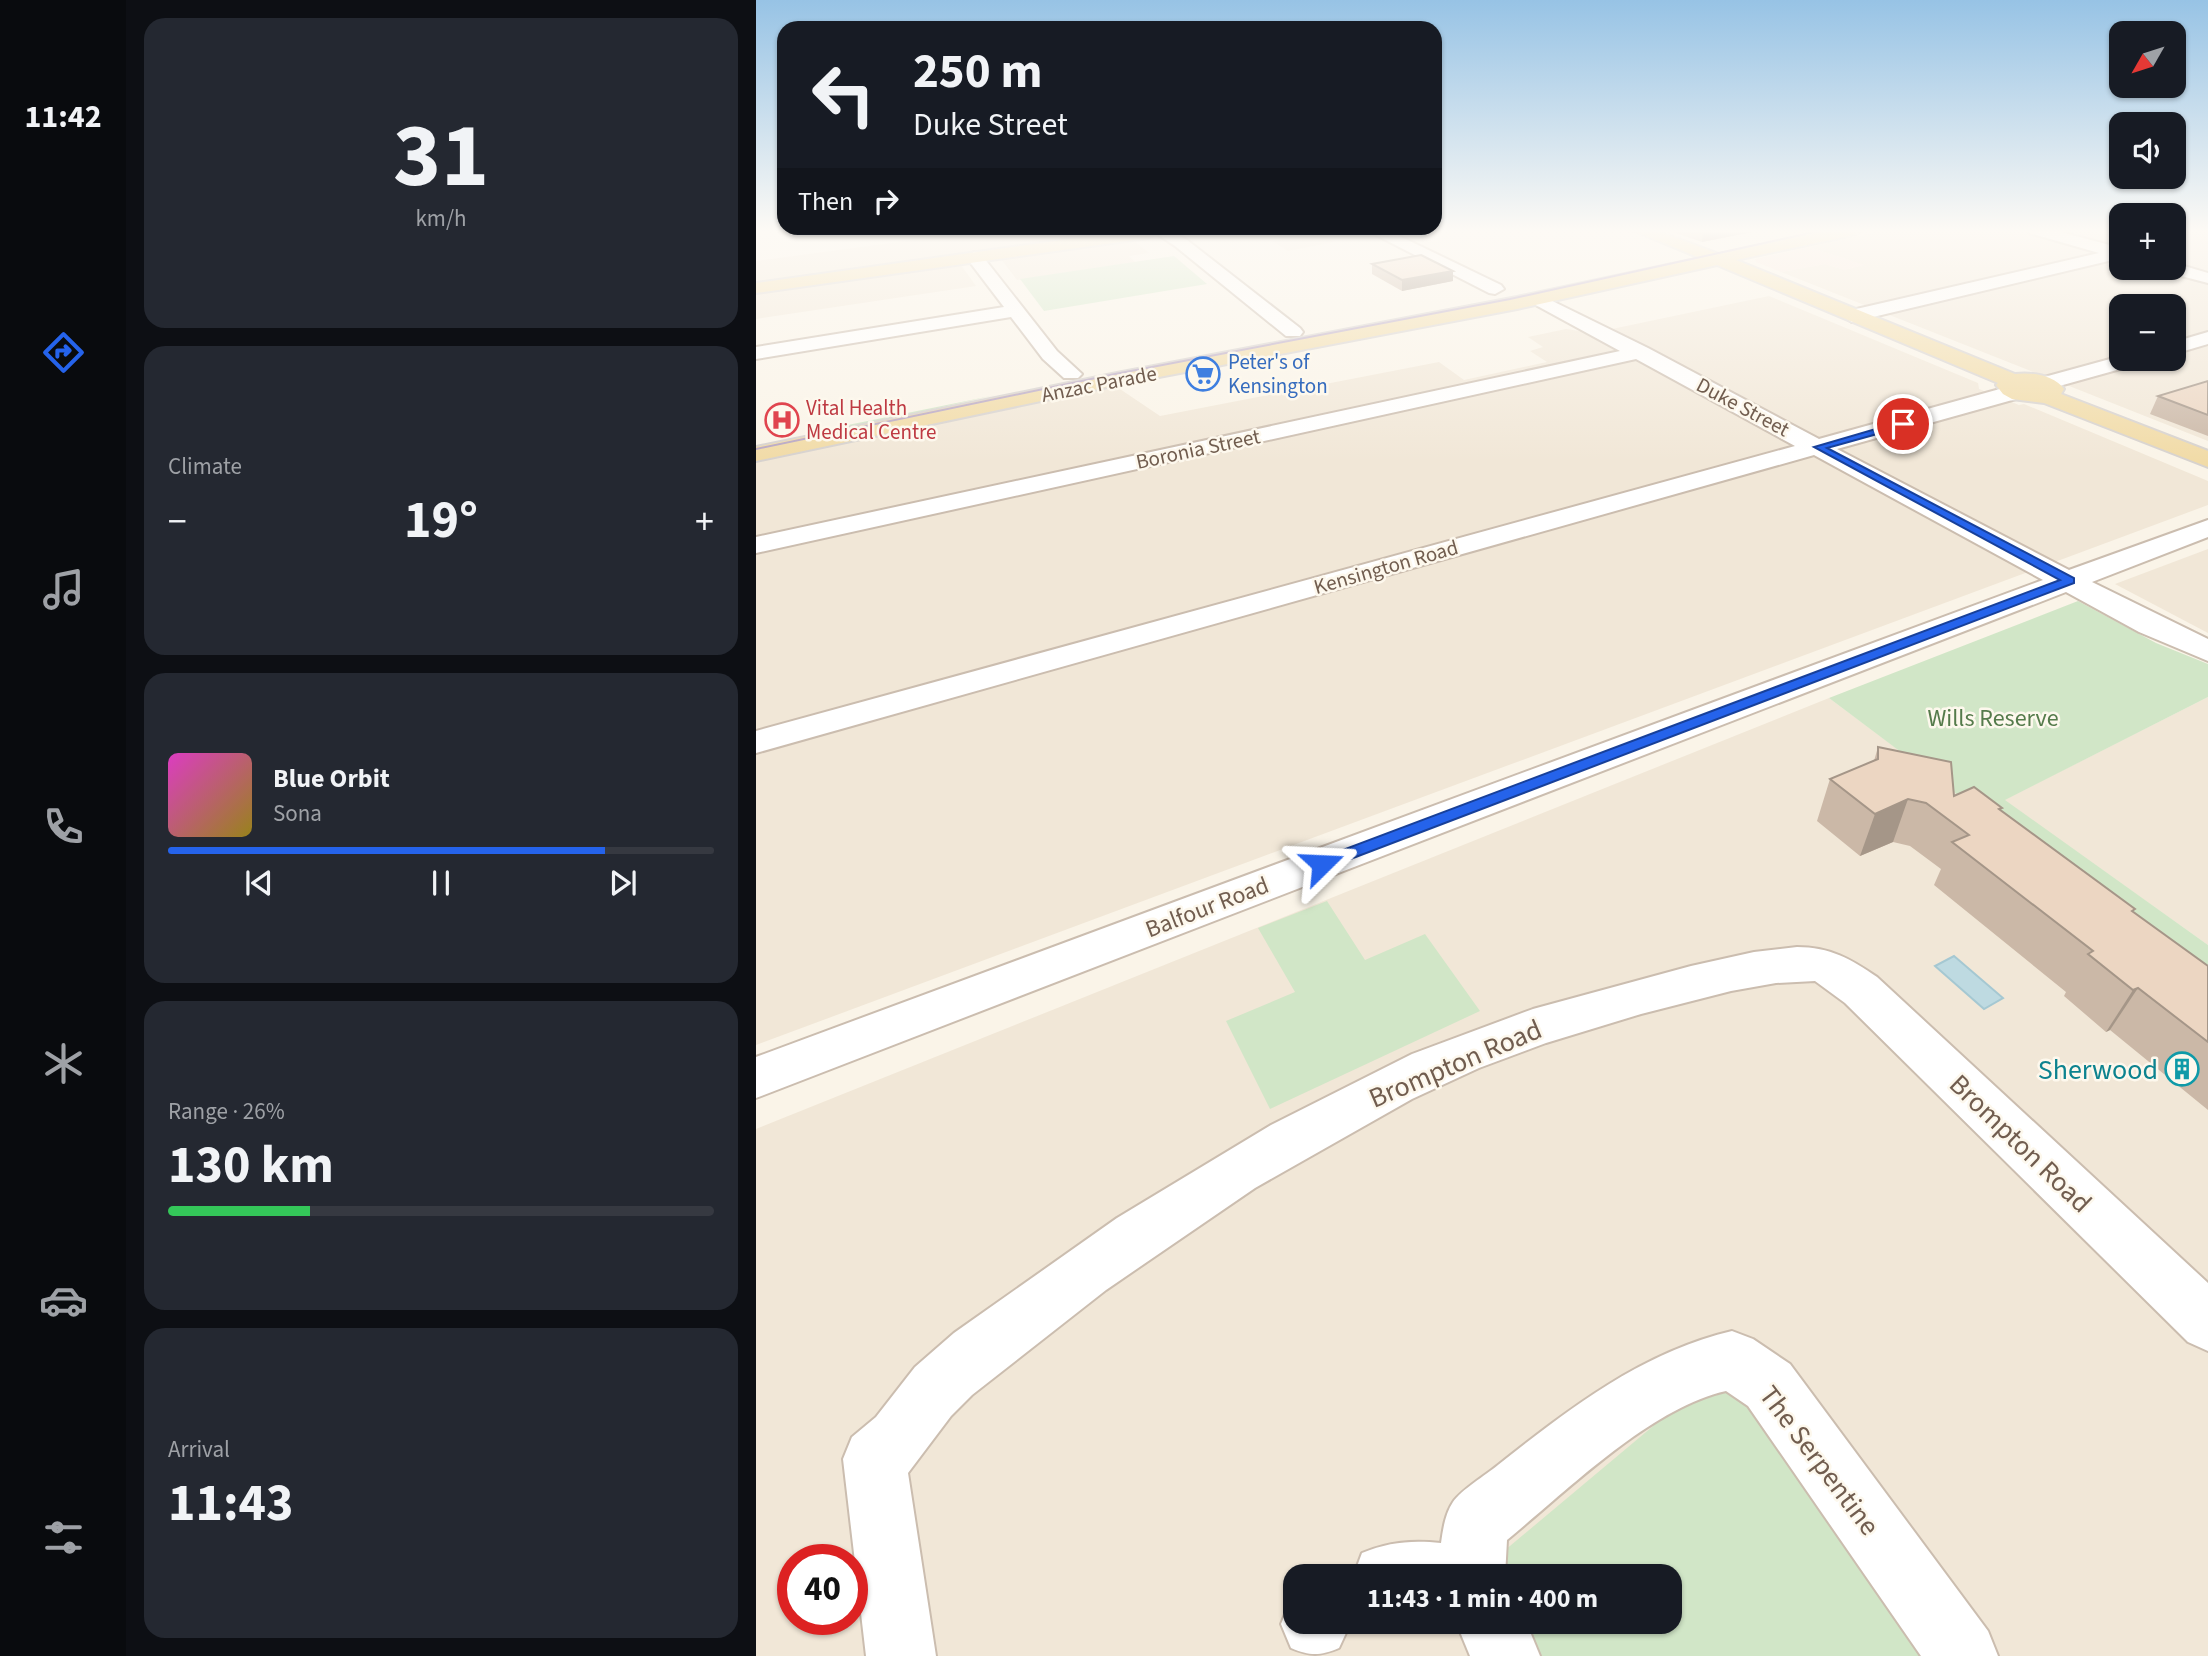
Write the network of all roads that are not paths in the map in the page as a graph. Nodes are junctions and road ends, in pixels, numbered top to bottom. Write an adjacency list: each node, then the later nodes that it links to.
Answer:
1 (1013, 307): 8 (street)
2 (1262, 307): 10 (street)
3 (1412, 307): 10 (main road, Anzac Parade)
4 (1495, 307): 21 (main road, Anzac Parade)
5 (1554, 307): 13 (street, Duke Street)
6 (1831, 307): 9 (main road)
7 (1890, 307): 9 (street)
8 (1016, 311): 14 (street); 16 (street)
9 (1852, 316): 17 (main road)
10 (1293, 332): 16 (main road, Anzac Parade)
11 (2208, 338): 12 (street)
12 (2186, 344)
13 (1641, 352): 20 (street, Duke Street); 24 (street, Boronia Street)
14 (756, 353)
15 (2109, 368): 18 (street)
16 (1071, 374): 19 (main road, Anzac Parade)
17 (2014, 387): 18 (main road); 20 (street, Kensington Road)
18 (2046, 390): 22 (main road)
19 (756, 436)
20 (1819, 447): 25 (street, Duke Street); 27 (street, Kensington Road)
21 (756, 454)
22 (2208, 460)
23 (2208, 528): 25 (street, Balfour Road)
24 (756, 545)
25 (2070, 580): 26 (street, Duke Street); 28 (street, Balfour Road)
26 (2208, 651)
27 (756, 742)
28 (756, 1078)
29 (2208, 1322): 32 (street, Brompton Road)
30 (1472, 1564): 34 (street, The Serpentine)
31 (1495, 1634): 33 (street)
32 (901, 1656)
33 (1505, 1656)
34 (1963, 1656)

